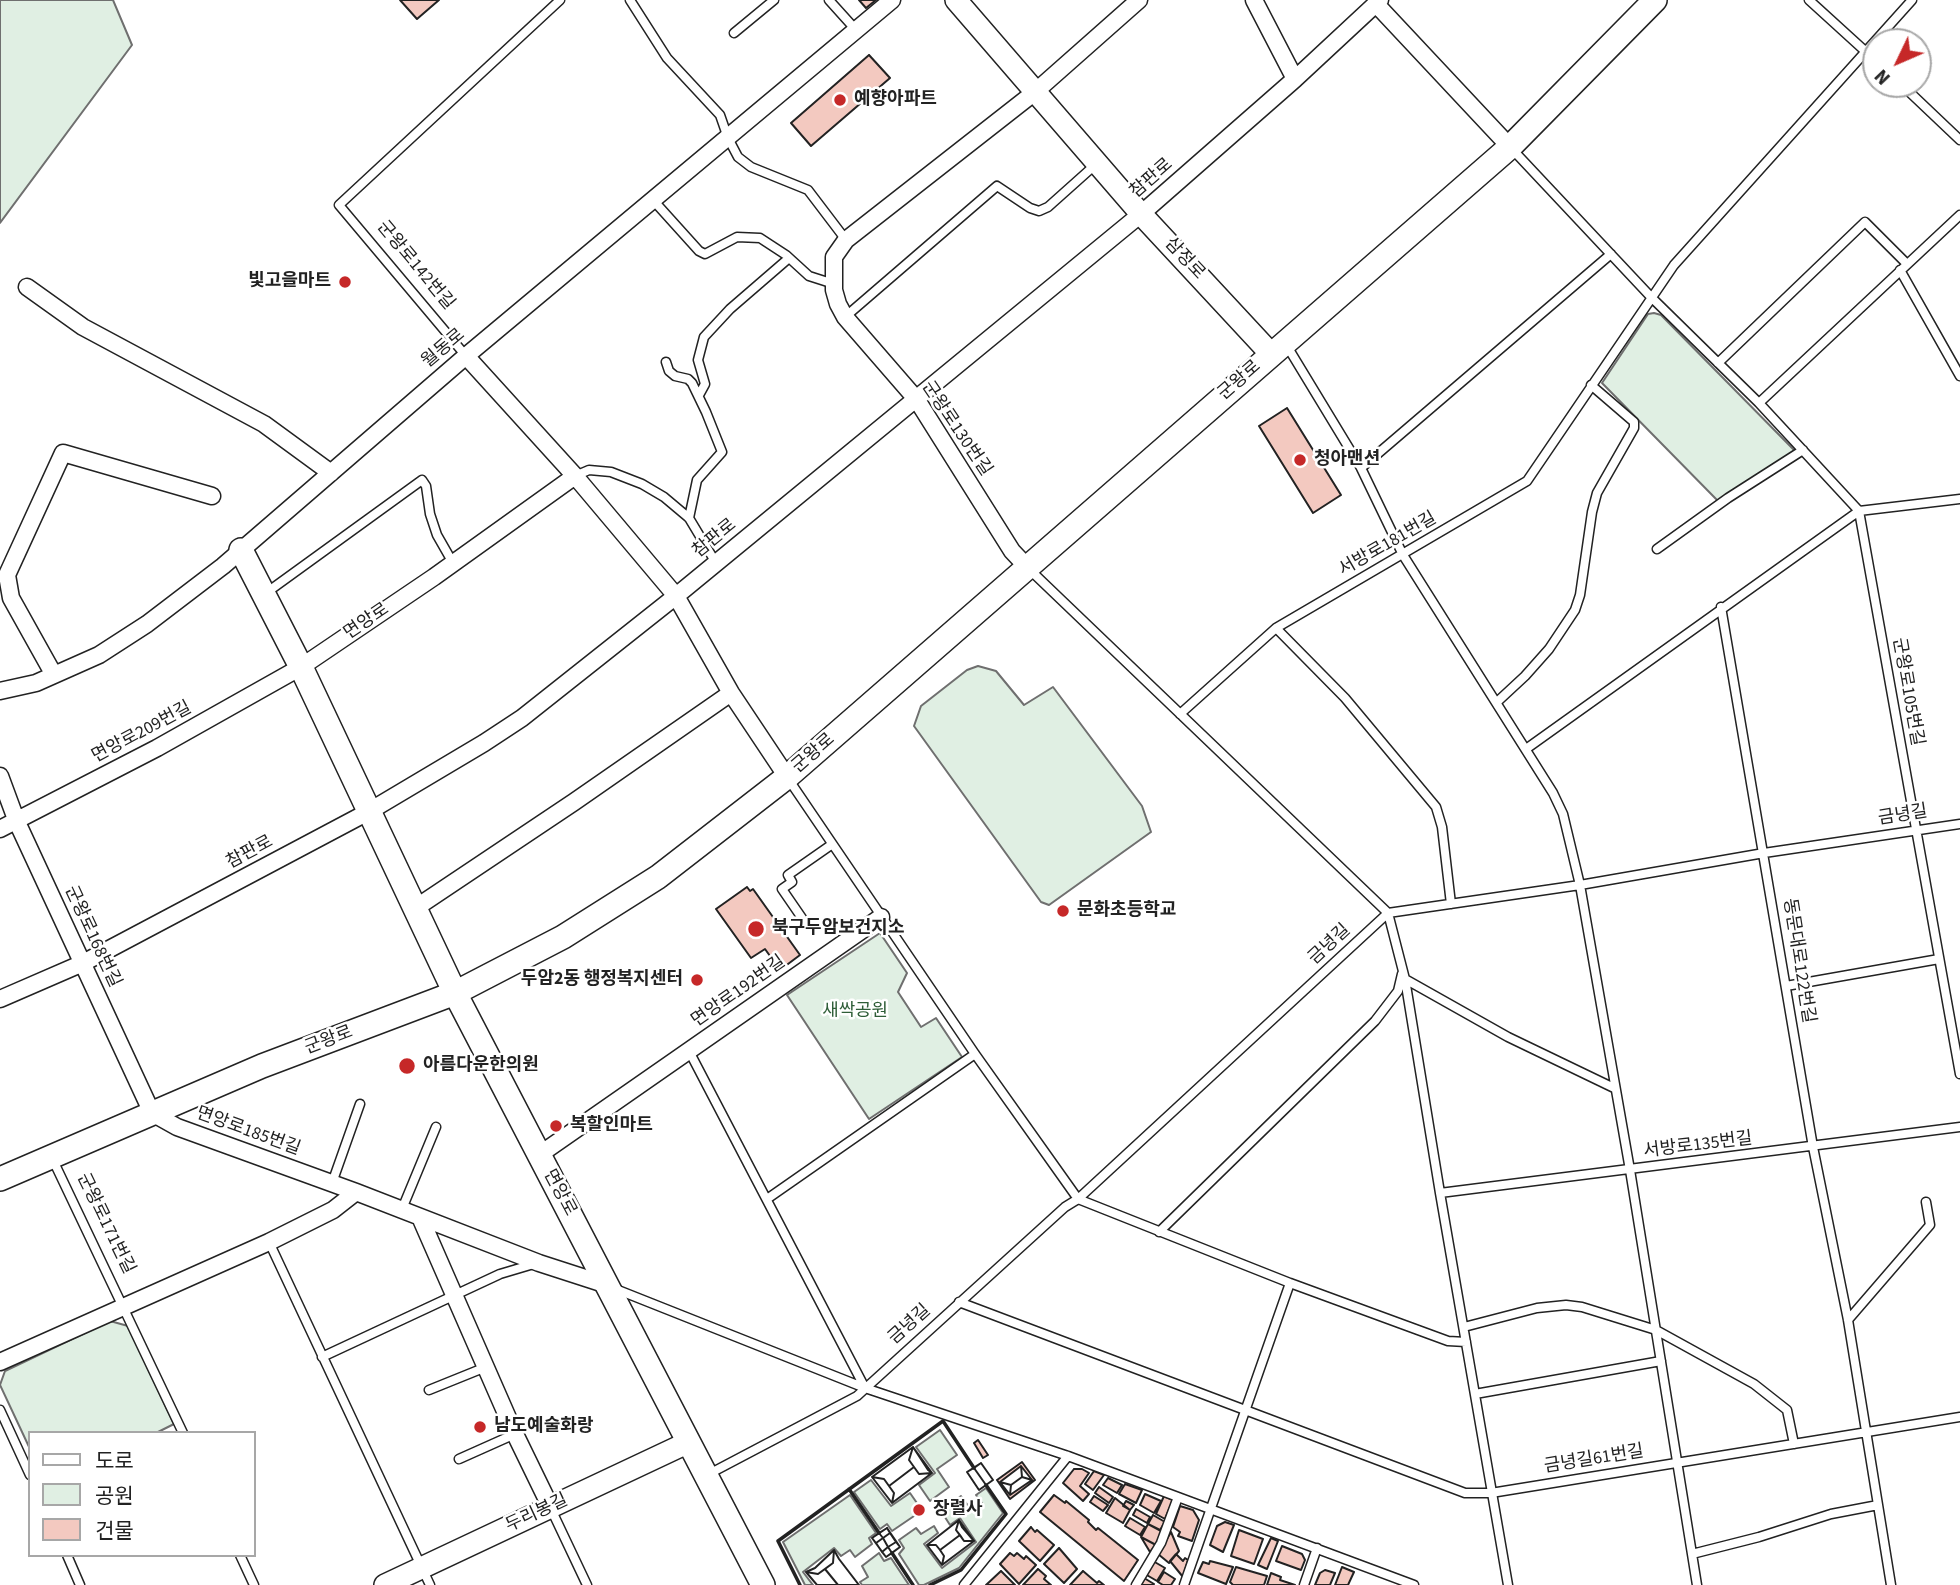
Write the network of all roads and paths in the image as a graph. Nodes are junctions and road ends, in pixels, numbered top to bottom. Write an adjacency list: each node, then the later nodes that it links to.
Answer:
1 (560, 0): 37 (lane, 군왕로142번길)
2 (630, 0): 21 (lane)
3 (774, 0): 15 (lane)
4 (829, 0): 14 (lane)
5 (892, 0): 14 (street, 월동로)
6 (956, 0): 19 (street, 삼정로)
7 (1254, 0): 18 (street)
8 (1655, 0): 23 (main road, 군왕로)
9 (1809, 0): 16 (lane)
10 (1912, 0): 13 (lane, 서방로181번길)
11 (1378, 2): 18 (street, 참판로); 23 (street)
12 (1136, 3): 19 (street)
13 (1887, 28)
14 (856, 30): 21 (street, 월동로)
15 (734, 33)
16 (1862, 47)
17 (1862, 55): 34 (lane, 서방로181번길)
18 (1295, 79): 26 (street, 참판로)
19 (1035, 92): 24 (street, 삼정로); 28 (street)
20 (1916, 98): 22 (lane)
21 (727, 138): 25 (street, 월동로); 28 (lane)
22 (1960, 139)
23 (1510, 147): 29 (lane); 36 (main road, 군왕로)
24 (1097, 163): 26 (street, 삼정로); 35 (lane)
25 (653, 200): 30 (lane); 37 (street, 월동로)
26 (1141, 214): 36 (street, 삼정로); 43 (street, 참판로)
27 (1960, 215): 31 (lane)
28 (846, 240): 32 (street, 군왕로130번길)
29 (1611, 254): 34 (lane); 46 (lane)
30 (789, 258): 32 (lane); 42 (lane)
31 (1903, 267): 39 (lane); 40 (lane); 44 (lane)
32 (834, 284): 35 (street, 군왕로130번길)
33 (27, 287): 47 (street)
34 (1651, 297): 39 (lane); 41 (lane, 서방로181번길)
35 (845, 317): 43 (street, 군왕로130번길)
36 (1278, 348): 46 (lane); 58 (main road, 군왕로)
37 (466, 356): 47 (street, 월동로); 48 (street, 군왕로142번길)
38 (666, 362): 42 (lane)
39 (1718, 363): 44 (lane)
40 (1960, 376)
41 (1591, 385): 55 (lane, 서방로181번길); 67 (lane)
42 (699, 395): 52 (lane)
43 (917, 400): 57 (street, 참판로); 58 (street, 군왕로130번길)
44 (1759, 403): 45 (lane)
45 (1803, 450): 51 (lane); 53 (lane)
46 (1361, 468): 55 (lane)
47 (331, 473): 54 (street, 월동로)
48 (575, 476): 52 (lane); 56 (street); 60 (street, 군왕로142번길)
49 (212, 496): 64 (street)
50 (1960, 499): 51 (lane)
51 (1859, 511): 61 (lane); 76 (lane, 군왕로105번길)
52 (689, 518): 57 (lane)
53 (1657, 549)
54 (241, 550): 59 (main road, 면앙로); 64 (street, 월동로)
55 (1403, 555): 62 (lane, 서방로181번길); 67 (lane)
56 (453, 563): 59 (lane); 63 (street, 면앙로)
57 (716, 563): 60 (street, 참판로)
58 (1028, 568): 68 (lane); 71 (main road, 군왕로)
59 (264, 595): 63 (main road, 면앙로)
60 (676, 596): 66 (street, 군왕로142번길); 72 (street, 참판로)
61 (1721, 607): 69 (lane); 78 (lane, 동문대로122번길)
62 (1276, 628): 68 (lane, 서방로181번길); 80 (lane)
63 (301, 667): 72 (main road, 면앙로); 73 (street, 면앙로209번길)
64 (54, 675): 65 (street, 월동로)
65 (0, 691)
66 (731, 693): 71 (street, 군왕로142번길); 81 (street)
67 (1497, 702): 69 (lane)
68 (1180, 714): 82 (lane)
69 (1526, 749): 79 (lane)
70 (0, 776): 73 (street, 군왕로168번길)
71 (787, 777): 77 (lane); 89 (main road, 군왕로)
72 (368, 812): 81 (main road, 면앙로); 86 (street, 참판로)
73 (18, 822): 75 (street, 면앙로209번길); 86 (street, 군왕로168번길)
74 (1960, 824): 76 (lane, 금녕길)
75 (0, 829)
76 (1915, 831): 78 (lane, 금녕길); 85 (lane, 군왕로105번길)
77 (831, 845): 83 (lane); 84 (lane)
78 (1764, 853): 79 (lane, 금녕길); 88 (lane, 동문대로122번길)
79 (1580, 885): 80 (lane, 금녕길); 94 (lane)
80 (1451, 904): 82 (lane, 금녕길)
81 (414, 909): 89 (main road, 면앙로)
82 (1388, 913): 87 (lane); 108 (lane, 금녕길)
83 (881, 917): 91 (street, 면앙로192번길); 92 (lane)
84 (804, 921)
85 (1939, 959): 88 (lane); 93 (lane, 군왕로105번길)
86 (83, 963): 90 (street, 참판로); 96 (street, 군왕로168번길)
87 (1404, 975): 94 (lane); 106 (lane); 112 (lane)
88 (1786, 986): 99 (lane, 동문대로122번길)
89 (455, 993): 96 (main road, 군왕로); 100 (main road, 면앙로)
90 (0, 999)
91 (689, 1051): 100 (street, 면앙로192번길); 107 (lane, 면앙로192번길)
92 (975, 1054): 107 (lane); 108 (lane)
93 (1960, 1074)
94 (1614, 1088): 102 (lane)
95 (360, 1104): 104 (lane)
96 (152, 1112): 101 (main road, 군왕로); 104 (street, 면앙로185번길)
97 (436, 1127): 110 (lane)
98 (1960, 1127): 99 (lane, 서방로135번길)
99 (1813, 1147): 102 (lane, 서방로135번길); 120 (lane, 동문대로122번길)
100 (539, 1155): 116 (main road, 면앙로)
101 (52, 1158): 103 (main road, 군왕로); 119 (lane, 군왕로171번길)
102 (1629, 1170): 106 (lane, 서방로135번길); 122 (lane)
103 (0, 1179)
104 (332, 1183): 105 (street, 면앙로185번길)
105 (356, 1192): 110 (street, 면앙로185번길); 113 (street)
106 (1440, 1194): 121 (lane)
107 (767, 1199): 128 (lane, 면앙로192번길)
108 (1078, 1199): 112 (lane); 118 (lane, 금녕길)
109 (1926, 1202): 120 (lane)
110 (402, 1209): 111 (street, 면앙로185번길)
111 (420, 1216): 114 (street, 면앙로185번길); 117 (street)
112 (1159, 1231): 115 (lane)
113 (269, 1242): 119 (street); 124 (lane)
114 (540, 1263): 116 (street, 면앙로185번길); 117 (lane)
115 (1290, 1283): 123 (lane); 132 (lane)
116 (607, 1286): 128 (lane); 137 (main road, 면앙로)
117 (454, 1294): 124 (lane); 127 (street)
118 (959, 1302): 128 (lane, 금녕길); 132 (lane, 금녕길61번길)
119 (124, 1306): 126 (street); 134 (lane, 군왕로171번길)
120 (1848, 1320): 135 (lane, 동문대로122번길)
121 (1464, 1327): 122 (lane); 123 (lane)
122 (1656, 1330): 125 (lane); 138 (lane)
123 (1466, 1342): 130 (lane)
124 (322, 1357): 153 (lane)
125 (1661, 1361): 130 (lane); 141 (lane)
126 (0, 1362)
127 (486, 1367): 129 (lane); 136 (street)
128 (865, 1388): 139 (lane); 143 (lane)
129 (429, 1390)
130 (1475, 1394): 144 (lane)
131 (0, 1410): 142 (lane)
132 (1244, 1411): 144 (lane, 금녕길61번길); 148 (lane)
133 (1960, 1417): 135 (lane, 금녕길61번길)
134 (182, 1431)
135 (1866, 1432): 138 (lane, 금녕길61번길); 146 (lane, 동문대로122번길)
136 (515, 1434): 140 (lane); 147 (street)
137 (688, 1442): 143 (main road, 면앙로); 147 (street, 두리봉길)
138 (1794, 1444): 141 (lane, 금녕길61번길)
139 (1068, 1456): 145 (lane); 159 (lane)
140 (459, 1460)
141 (1676, 1463): 144 (lane, 금녕길61번길); 150 (lane)
142 (28, 1471)
143 (706, 1476): 158 (main road, 면앙로)
144 (1491, 1493): 164 (lane)
145 (1178, 1497): 148 (lane); 160 (lane)
146 (1878, 1505): 150 (lane); 166 (lane, 동문대로122번길)
147 (551, 1508): 153 (street, 두리봉길); 157 (lane)
148 (1212, 1509): 149 (lane); 161 (lane)
149 (1317, 1548): 162 (lane); 163 (lane)
150 (1692, 1554): 165 (lane)
151 (67, 1557): 154 (lane)
152 (241, 1557): 155 (lane)
153 (426, 1577): 156 (street, 두리봉길)
154 (80, 1585)
155 (254, 1585)
156 (384, 1585)
157 (587, 1585)
158 (763, 1585)
159 (964, 1585)
160 (1136, 1585)
161 (1184, 1585)
162 (1304, 1585)
163 (1414, 1585)
164 (1508, 1585)
165 (1697, 1585)
166 (1891, 1585)

